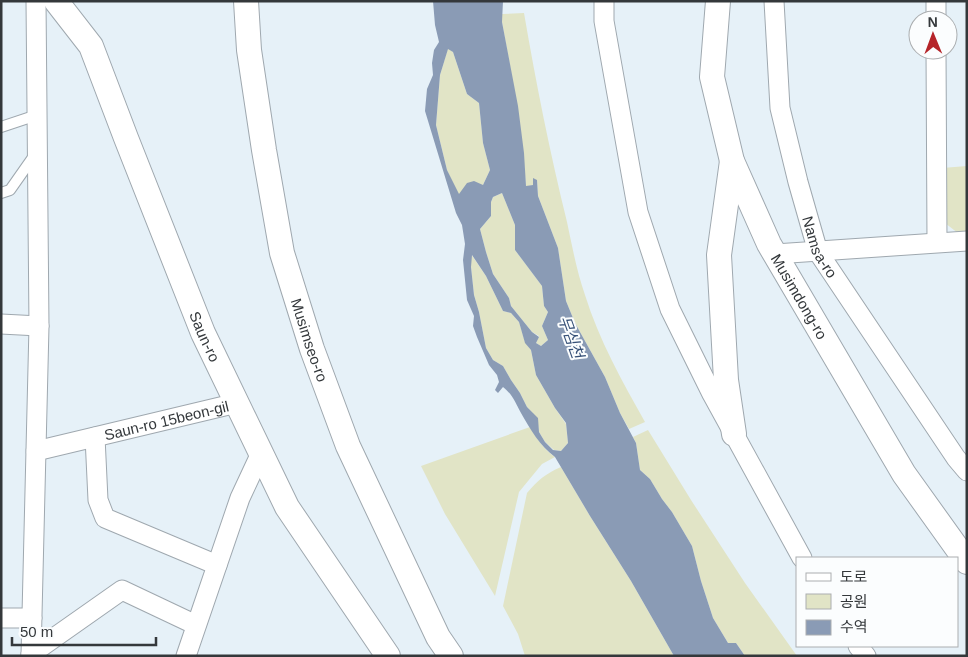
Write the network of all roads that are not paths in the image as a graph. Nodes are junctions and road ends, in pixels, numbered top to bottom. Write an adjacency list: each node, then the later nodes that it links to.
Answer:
1 (36, 1): 8 (street)
2 (56, 1): 19 (street, Saun-ro)
3 (246, 1): 34 (street, Musimseo-ro)
4 (604, 1): 20 (street)
5 (718, 1): 11 (street, Musimdong-ro)
6 (774, 1): 15 (street, Namsa-ro)
7 (936, 60): 14 (street)
8 (37, 115): 9 (lane); 10 (street)
9 (1, 128)
10 (37, 152): 12 (lane); 18 (street)
11 (732, 161): 16 (street, Musimdong-ro); 20 (street)
12 (1, 193)
13 (967, 241): 14 (street)
14 (937, 242): 15 (street)
15 (818, 252): 16 (street); 24 (street, Namsa-ro)
16 (775, 254): 26 (street, Musimdong-ro)
17 (1, 324): 18 (street)
18 (39, 326): 22 (street)
19 (237, 403): 21 (street, Saun-ro 15beon-gil); 23 (street, Saun-ro)
20 (734, 434): 25 (street)
21 (95, 437): 22 (street, Saun-ro 15beon-gil); 27 (street, Saun-ro 15beon-gil)
22 (36, 451): 29 (street)
23 (261, 453): 27 (street); 33 (street, Saun-ro)
24 (963, 462)
25 (801, 557)
26 (967, 562)
27 (217, 565): 30 (street)
28 (1, 618): 29 (street)
29 (32, 618): 31 (street)
30 (196, 625): 31 (street); 32 (street)
31 (31, 655)
32 (186, 656)
33 (388, 656)
34 (451, 656)

